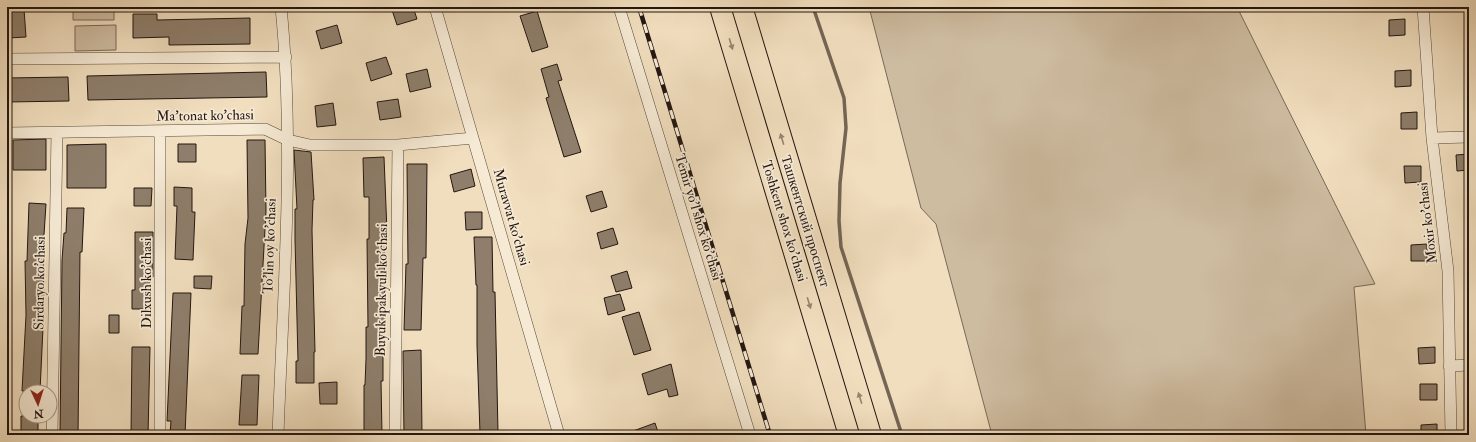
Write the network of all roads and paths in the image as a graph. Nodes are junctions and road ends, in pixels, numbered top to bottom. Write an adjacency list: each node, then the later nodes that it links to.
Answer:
1 (281, 7): 7 (street, To'lin oy ko'chasi)
2 (435, 7): 13 (street, Muravvat ko'chasi)
3 (619, 7): 24 (street, Temir yo'l shox ko'chasi)
4 (720, 7): 25 (highway, Toshkent shox ko'chasi, one-way to 25)
5 (742, 7): 26 (highway, Ташкентский проспект, one-way to 5)
6 (1423, 7): 14 (street, Moxir ko'chasi)
7 (286, 57): 8 (street); 15 (street, To'lin oy ko'chasi)
8 (7, 59)
9 (160, 131): 10 (street, Ma'tonat ko'chasi); 15 (street, Ma'tonat ko'chasi); 20 (street, Dilxush ko'chasi)
10 (57, 132): 11 (street, Ma'tonat ko'chasi); 19 (street, Sirdaryo ko'chasi)
11 (7, 133)
12 (1469, 137): 14 (street)
13 (473, 138): 16 (street, Ma'tonat ko'chasi); 23 (street, Muravvat ko'chasi)
14 (1432, 138): 18 (street, Moxir ko'chasi)
15 (288, 140): 16 (street, Ma'tonat ko'chasi); 21 (street, To'lin oy ko'chasi)
16 (398, 145): 22 (street, Buyuk ipak yuli ko'chasi)
17 (1469, 365): 18 (street)
18 (1449, 366): 27 (street, Moxir ko'chasi)
19 (52, 435)
20 (160, 435)
21 (278, 435)
22 (395, 435)
23 (559, 435)
24 (750, 435)
25 (849, 435)
26 (871, 435)
27 (1451, 435)

